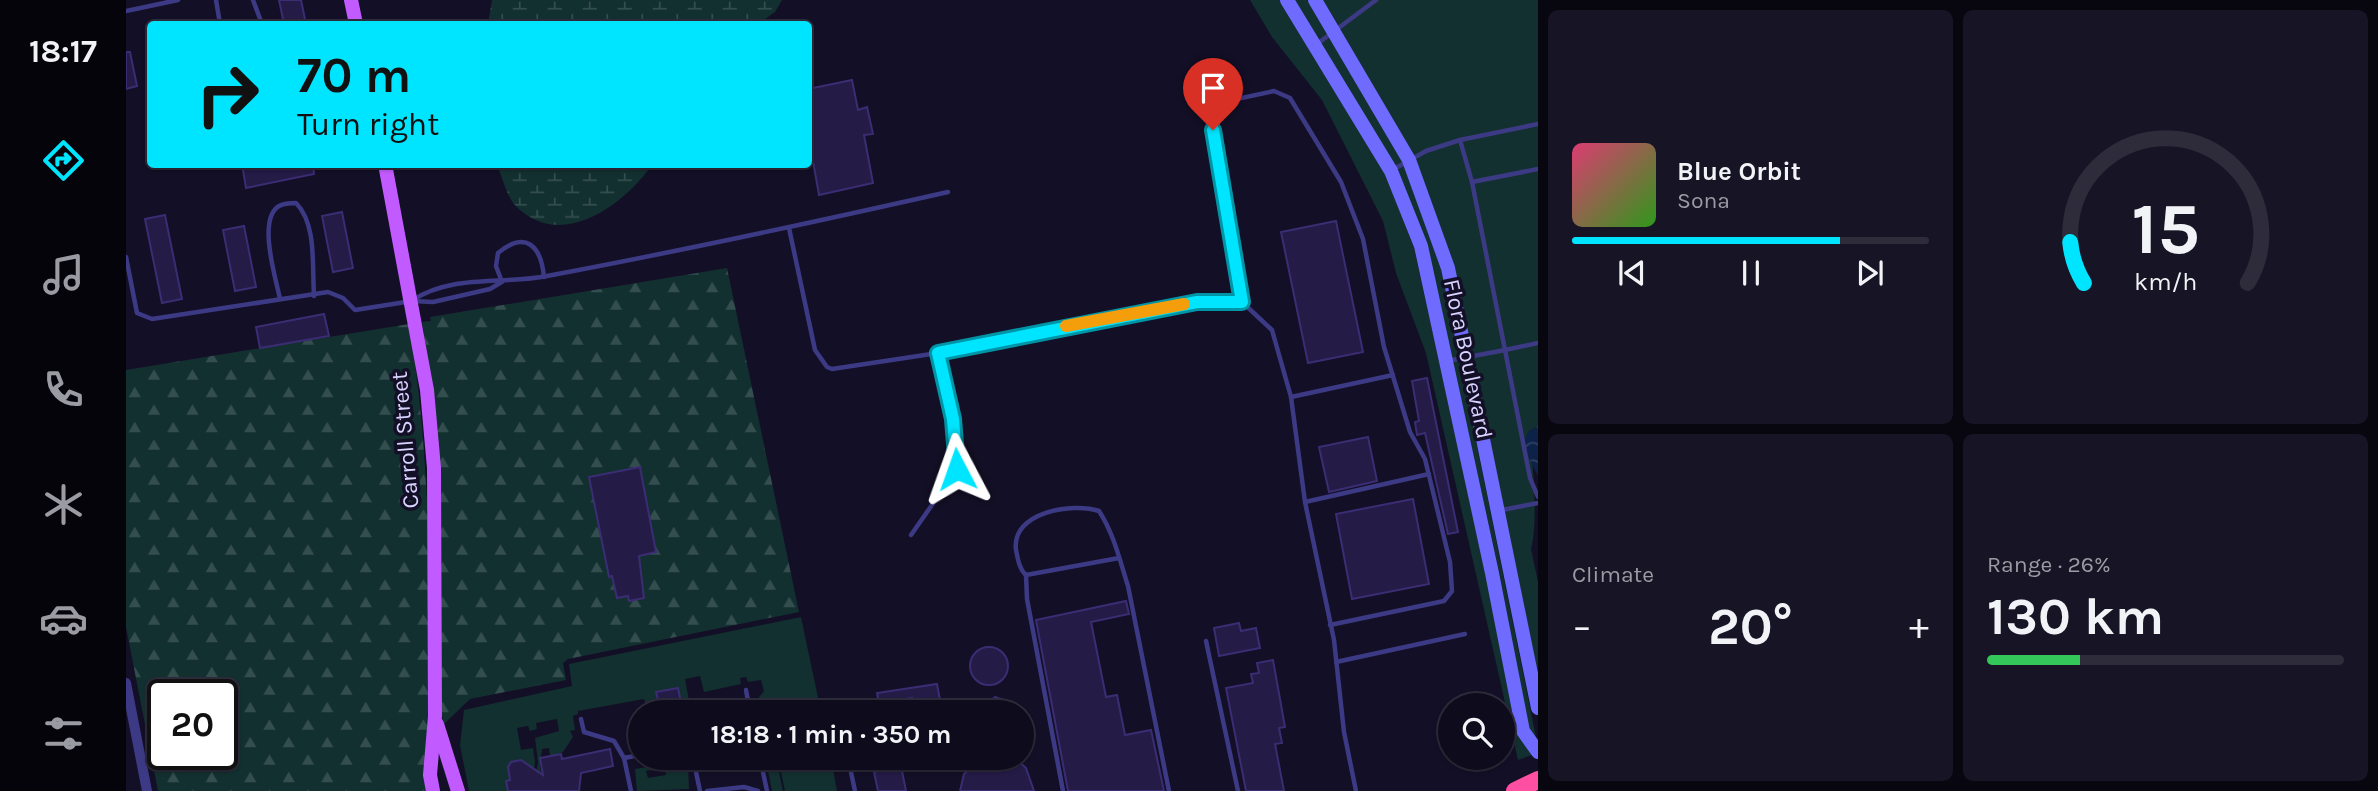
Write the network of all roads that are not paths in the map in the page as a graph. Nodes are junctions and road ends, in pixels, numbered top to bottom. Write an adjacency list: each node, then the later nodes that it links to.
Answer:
1 (178, 0): 8 (lane)
2 (216, 0): 9 (lane)
3 (253, 0): 10 (lane)
4 (351, 0): 11 (main road)
5 (1287, 0): 13 (street, Flora Boulevard)
6 (1315, 0): 12 (street, Flora Boulevard)
7 (1374, 0): 12 (lane)
8 (126, 11)
9 (220, 21)
10 (261, 21)
11 (355, 21)
12 (1335, 33): 13 (lane); 16 (street, Flora Boulevard)
13 (1316, 44): 19 (street, Flora Boulevard)
14 (1538, 124): 15 (lane)
15 (1460, 140): 16 (lane); 20 (lane)
16 (1409, 160): 19 (lane); 33 (street, Flora Boulevard)
17 (386, 168): 28 (main road, Carroll Street)
18 (1538, 169): 20 (lane)
19 (1391, 171): 34 (street, Flora Boulevard)
20 (1472, 182): 31 (lane)
21 (948, 192): 22 (lane)
22 (789, 228): 24 (lane); 32 (lane)
23 (126, 257): 27 (lane)
24 (544, 277): 25 (lane); 25 (lane)
25 (502, 282): 28 (lane); 28 (lane)
26 (314, 296): 27 (lane); 27 (lane); 28 (lane)
27 (280, 299)
28 (412, 301): 53 (main road, Carroll Street)
29 (1242, 302): 32 (lane); 35 (lane); 36 (lane)
30 (1538, 343): 31 (lane)
31 (1505, 350): 33 (lane); 38 (lane)
32 (938, 353): 42 (lane)
33 (1466, 358): 34 (lane); 41 (street, Flora Boulevard)
34 (1447, 361): 55 (street, Flora Boulevard)
35 (1393, 375): 36 (lane); 37 (lane)
36 (1291, 397): 39 (lane)
37 (1429, 474): 39 (lane); 45 (lane)
38 (1538, 497)
39 (1305, 502): 45 (lane)
40 (1538, 503): 41 (lane)
41 (1497, 510): 52 (street, Flora Boulevard)
42 (911, 535)
43 (1119, 558): 44 (lane); 44 (lane); 72 (lane)
44 (1026, 575): 71 (lane)
45 (1330, 625): 48 (lane)
46 (1465, 634): 48 (lane)
47 (1206, 641): 73 (lane)
48 (1336, 662): 74 (lane)
49 (126, 683): 62 (street)
50 (746, 690): 51 (lane)
51 (748, 700)
52 (1538, 708)
53 (435, 716): 63 (main road, Carroll Street); 64 (main road, Carroll Street)
54 (581, 719): 57 (lane)
55 (1538, 752)
56 (628, 757): 57 (lane)
57 (624, 758): 65 (lane)
58 (696, 770): 66 (lane)
59 (763, 770): 69 (lane)
60 (851, 770): 70 (lane)
61 (1538, 780): 75 (highway)
62 (147, 791)
63 (433, 791)
64 (457, 791)
65 (631, 791)
66 (700, 791)
67 (707, 791): 68 (lane)
68 (758, 791)
69 (767, 791)
70 (855, 791)
71 (1063, 791)
72 (1169, 791)
73 (1238, 791)
74 (1356, 791)
75 (1514, 791)

